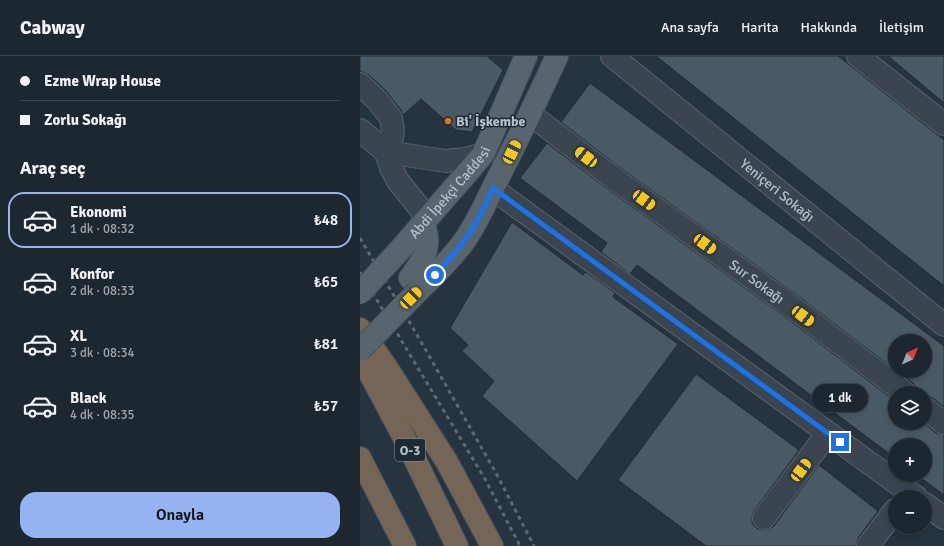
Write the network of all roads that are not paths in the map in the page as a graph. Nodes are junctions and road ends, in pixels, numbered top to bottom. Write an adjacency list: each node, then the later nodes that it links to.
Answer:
1 (557, 56): 6 (main road, Abdi İpekçi Caddesi)
2 (612, 56): 15 (street, Yeniçeri Sokağı)
3 (858, 56): 7 (street)
4 (525, 57): 10 (main road, Abdi İpekçi Caddesi)
5 (360, 84): 9 (street)
6 (530, 114): 11 (main road, Abdi İpekçi Caddesi); 19 (street, Sur Sokağı)
7 (944, 124)
8 (360, 130): 9 (street)
9 (386, 152): 10 (street); 12 (street)
10 (483, 154): 12 (main road, Abdi İpekçi Caddesi)
11 (493, 188): 13 (main road, Abdi İpekçi Caddesi); 22 (street)
12 (424, 222): 13 (main road); 14 (main road, Abdi İpekçi Caddesi, bridge)
13 (415, 284): 17 (main road, Abdi İpekçi Caddesi, bridge)
14 (360, 293)
15 (944, 325)
16 (360, 329): 31 (highway)
17 (360, 350)
18 (360, 355): 30 (highway, O-3)
19 (896, 386)
20 (932, 414): 21 (street)
21 (944, 423)
22 (828, 433): 24 (street); 26 (street)
23 (360, 458): 29 (highway)
24 (905, 490)
25 (932, 510): 27 (street)
26 (764, 518)
27 (944, 518)
28 (888, 519): 32 (street)
29 (405, 546)
30 (457, 546)
31 (492, 546)
32 (868, 546)

